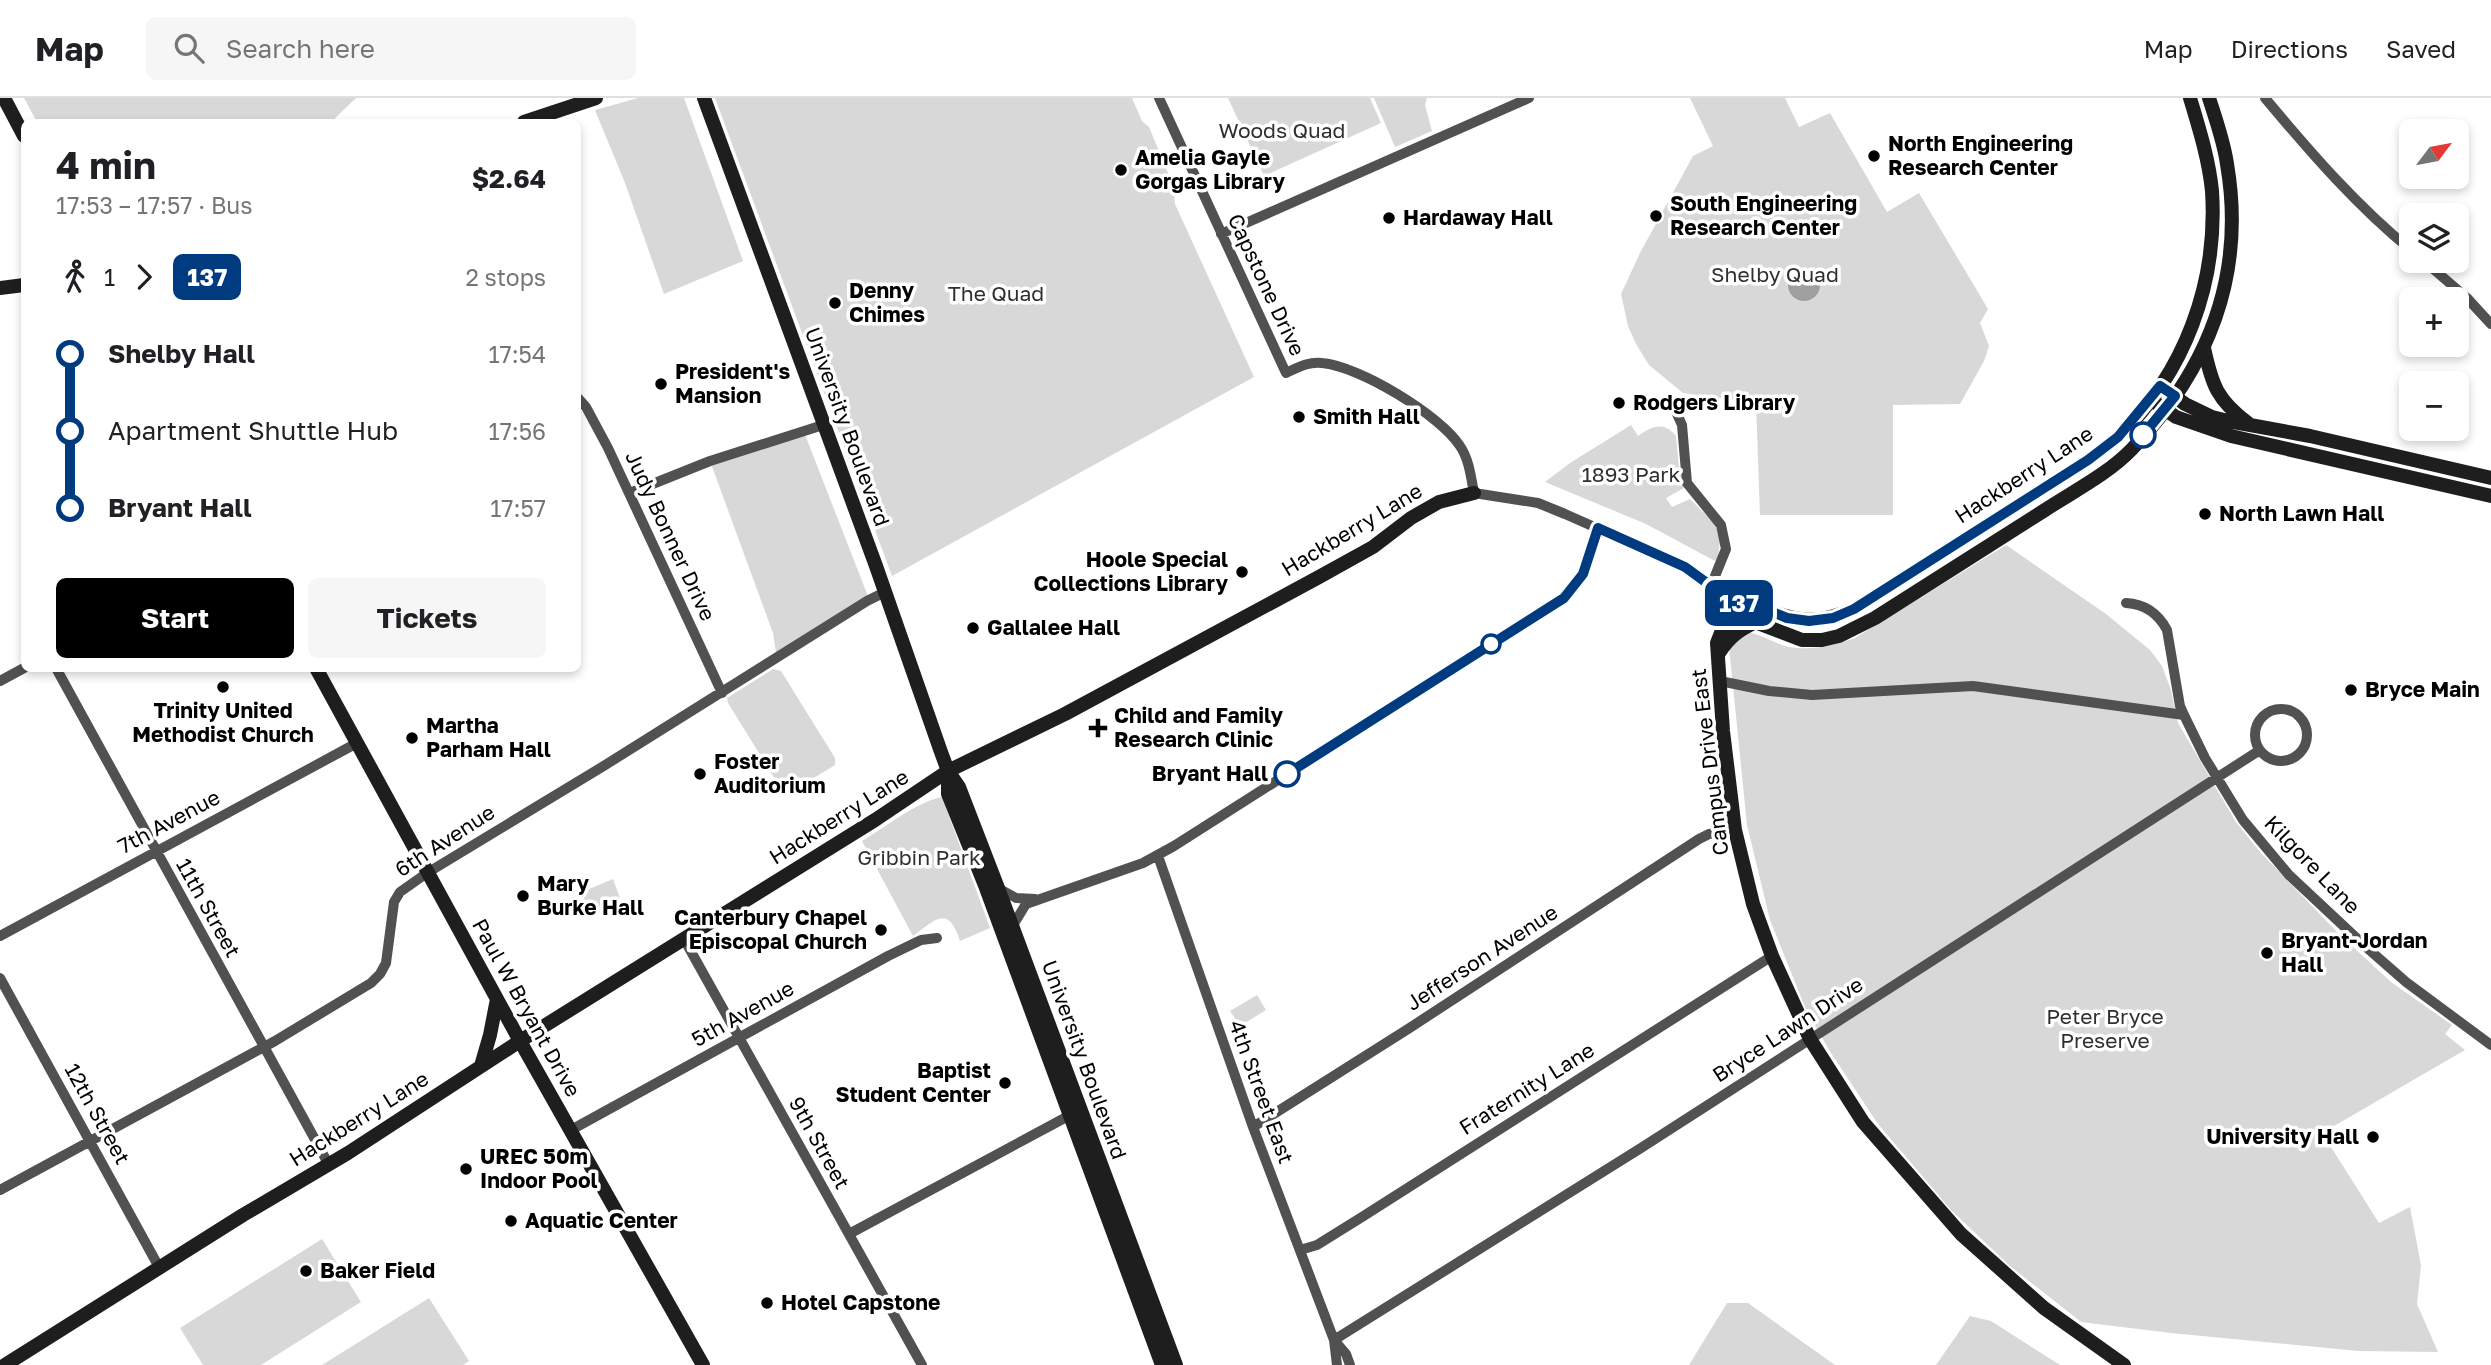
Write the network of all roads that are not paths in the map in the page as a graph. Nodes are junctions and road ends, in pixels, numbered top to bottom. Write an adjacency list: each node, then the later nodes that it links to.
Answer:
1 (4, 98): 10 (street)
2 (596, 98): 9 (street)
3 (704, 98): 24 (street, University Boulevard)
4 (1159, 98): 11 (street, Capstone Drive)
5 (1529, 98): 11 (street)
6 (2190, 98): 18 (street, Hackberry Lane)
7 (2209, 98): 17 (street, Hackberry Lane)
8 (2265, 98): 12 (street)
9 (533, 119)
10 (21, 130)
11 (1221, 234): 27 (street, Capstone Drive)
12 (2399, 240)
13 (2438, 273): 16 (street)
14 (21, 285): 15 (street)
15 (0, 288)
16 (2491, 324)
17 (2204, 348): 19 (street, Hackberry Lane); 25 (street)
18 (2160, 386): 19 (street); 20 (street, Hackberry Lane)
19 (2175, 396): 22 (street, Hackberry Lane); 25 (street)
20 (2151, 399): 22 (street); 33 (street, Hackberry Lane)
21 (581, 401): 28 (street, Judy Bonner Drive)
22 (2164, 410): 29 (street); 35 (street, Hackberry Lane)
23 (1678, 414): 31 (street)
24 (823, 425): 28 (street); 32 (street, University Boulevard)
25 (2252, 425): 26 (street)
26 (2491, 478)
27 (1474, 493): 30 (street, Hackberry Lane); 46 (street, Hackberry Lane)
28 (630, 494): 42 (street, Judy Bonner Drive)
29 (2491, 496)
30 (1598, 528): 31 (street, Hackberry Lane); 50 (street)
31 (1711, 586): 33 (street, Hackberry Lane)
32 (885, 592): 42 (street, 6th Avenue); 46 (street, University Boulevard)
33 (1733, 602): 35 (street, Hackberry Lane); 36 (street, Campus Drive East)
34 (2126, 603): 43 (street, Kilgore Lane)
35 (1756, 622): 36 (street)
36 (1718, 654): 41 (street, Campus Drive East)
37 (21, 670): 40 (street)
38 (58, 672): 49 (street, 11th Street)
39 (318, 672): 44 (street, Paul W Bryant Drive)
40 (0, 681)
41 (1720, 681): 43 (street); 48 (street, Campus Drive East)
42 (722, 693): 51 (street, 6th Avenue)
43 (2184, 715): 47 (street, Kilgore Lane)
44 (357, 743): 49 (street, 7th Avenue); 51 (street, Paul W Bryant Drive)
45 (2260, 750): 45 (street); 47 (street, Bryce Lawn Drive)
46 (948, 771): 52 (street, University Boulevard); 57 (street, Hackberry Lane); 67 (street, University Boulevard)
47 (2217, 777): 62 (street, Bryce Lawn Drive); 64 (street, Kilgore Lane)
48 (1735, 830): 58 (street, Campus Drive East); 68 (street, Jefferson Avenue)
49 (155, 852): 55 (street, 7th Avenue); 65 (street, 11th Street)
50 (1158, 856): 53 (street); 68 (street, 4th Street East)
51 (427, 873): 60 (street, Paul W Bryant Drive); 65 (street, 6th Avenue)
52 (998, 888): 53 (street); 54 (street, University Boulevard)
53 (1037, 899): 54 (street)
54 (1012, 927): 67 (street, University Boulevard)
55 (0, 936)
56 (937, 938): 61 (street, 5th Avenue)
57 (684, 939): 61 (street, 9th Street); 63 (street, Hackberry Lane)
58 (1772, 956): 62 (street, Campus Drive East); 74 (street, Fraternity Lane)
59 (0, 978): 70 (street, 12th Street)
60 (496, 999): 63 (street, Paul W Bryant Drive); 66 (street)
61 (738, 1039): 69 (street, 5th Avenue); 73 (street, 9th Street)
62 (1810, 1039): 76 (street, Bryce Lawn Drive); 84 (street, Campus Drive East)
63 (520, 1041): 66 (street, Hackberry Lane); 69 (street, Paul W Bryant Drive)
64 (2491, 1045)
65 (264, 1047): 70 (street, 6th Avenue); 71 (street, 11th Street)
66 (481, 1066): 71 (street, Hackberry Lane)
67 (1074, 1113): 73 (street); 80 (street, University Boulevard); 81 (street, University Boulevard)
68 (1253, 1127): 74 (street, 4th Street East)
69 (570, 1130): 78 (street, Paul W Bryant Drive)
70 (90, 1141): 72 (street, 6th Avenue); 75 (street, 12th Street)
71 (328, 1165): 75 (street, Hackberry Lane)
72 (0, 1189)
73 (849, 1234): 79 (street, 9th Street)
74 (1300, 1250): 76 (street, 4th Street East)
75 (160, 1269): 77 (street, Hackberry Lane)
76 (1334, 1340): 82 (street, 4th Street East); 83 (street, 4th Street East)
77 (5, 1365)
78 (703, 1365)
79 (922, 1365)
80 (1162, 1365)
81 (1176, 1365)
82 (1337, 1365)
83 (1350, 1365)
84 (2124, 1365)

